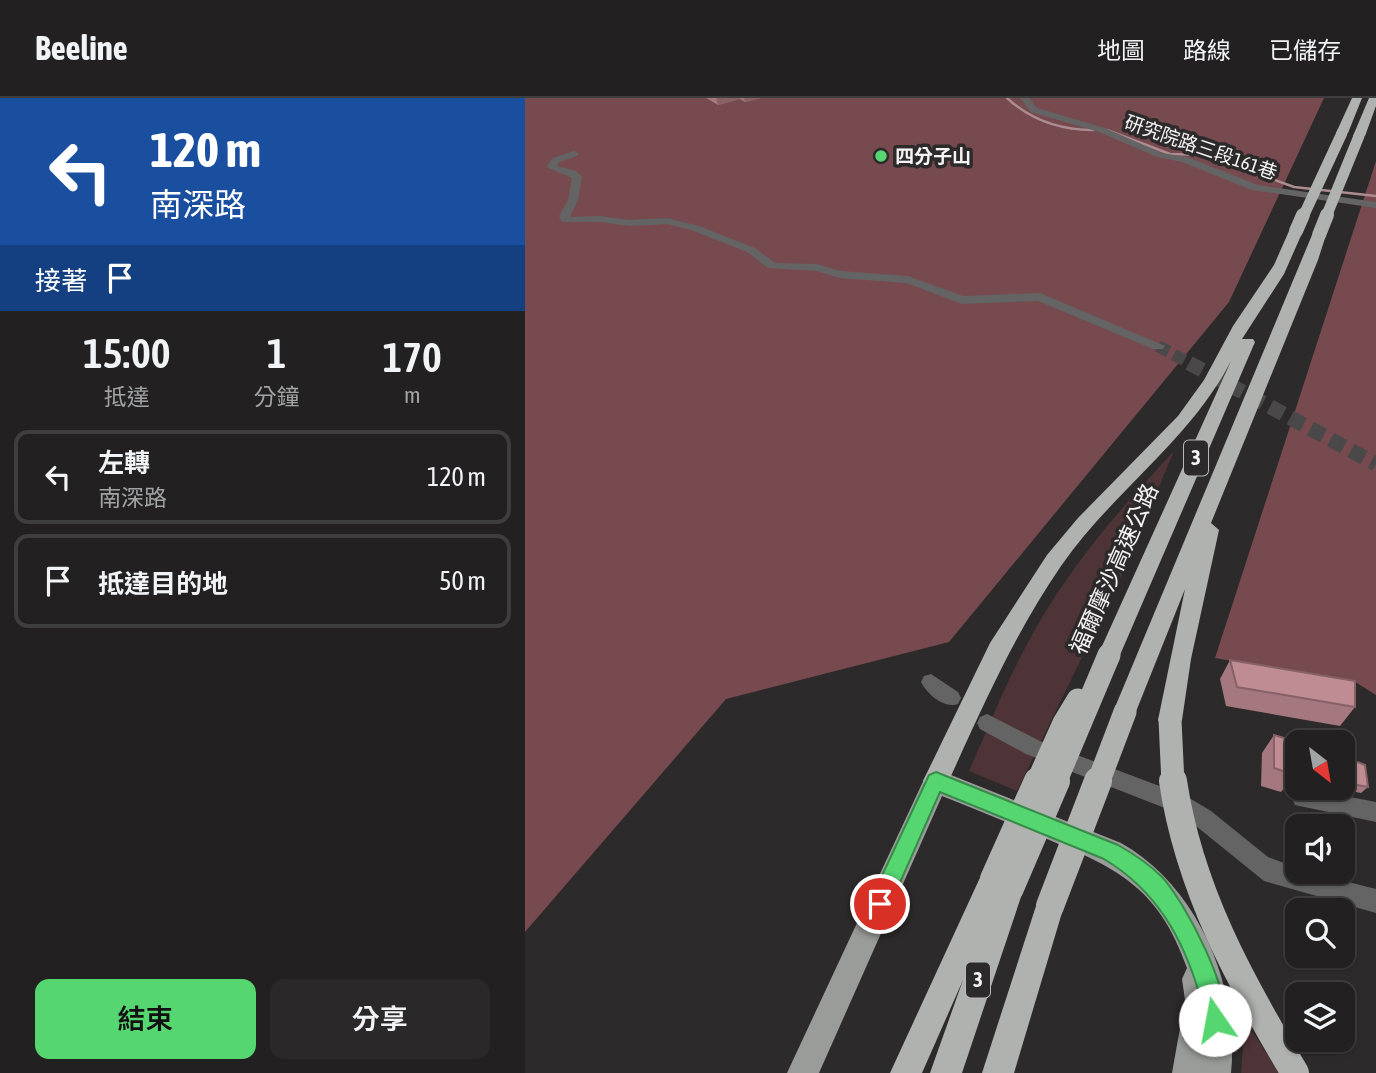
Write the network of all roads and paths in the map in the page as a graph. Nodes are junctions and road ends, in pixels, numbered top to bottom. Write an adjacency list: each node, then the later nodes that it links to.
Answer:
1 (1024, 98): 5 (lane, 研究院路三段161巷)
2 (1357, 98): 6 (highway, 福爾摩沙高速公路 / 3, bridge)
3 (1374, 98): 8 (highway, 3, bridge)
4 (574, 155): 7 (lane)
5 (1376, 205)
6 (1283, 261): 12 (highway); 15 (highway, 福爾摩沙高速公路 / 3, bridge)
7 (1158, 346)
8 (1224, 464): 21 (highway, 3, bridge); 24 (highway, bridge)
9 (931, 682): 10 (lane)
10 (951, 698)
11 (987, 723): 16 (lane)
12 (936, 781): 17 (main road); 18 (main road)
13 (1314, 800): 14 (lane)
14 (1376, 812)
15 (1002, 884): 19 (highway); 20 (highway, 福爾摩沙高速公路 / 3)
16 (1376, 901)
17 (1194, 949): 22 (main road); 23 (main road)
18 (803, 1073)
19 (906, 1073)
20 (946, 1073)
21 (998, 1073)
22 (1188, 1073)
23 (1215, 1073)
24 (1294, 1073)

